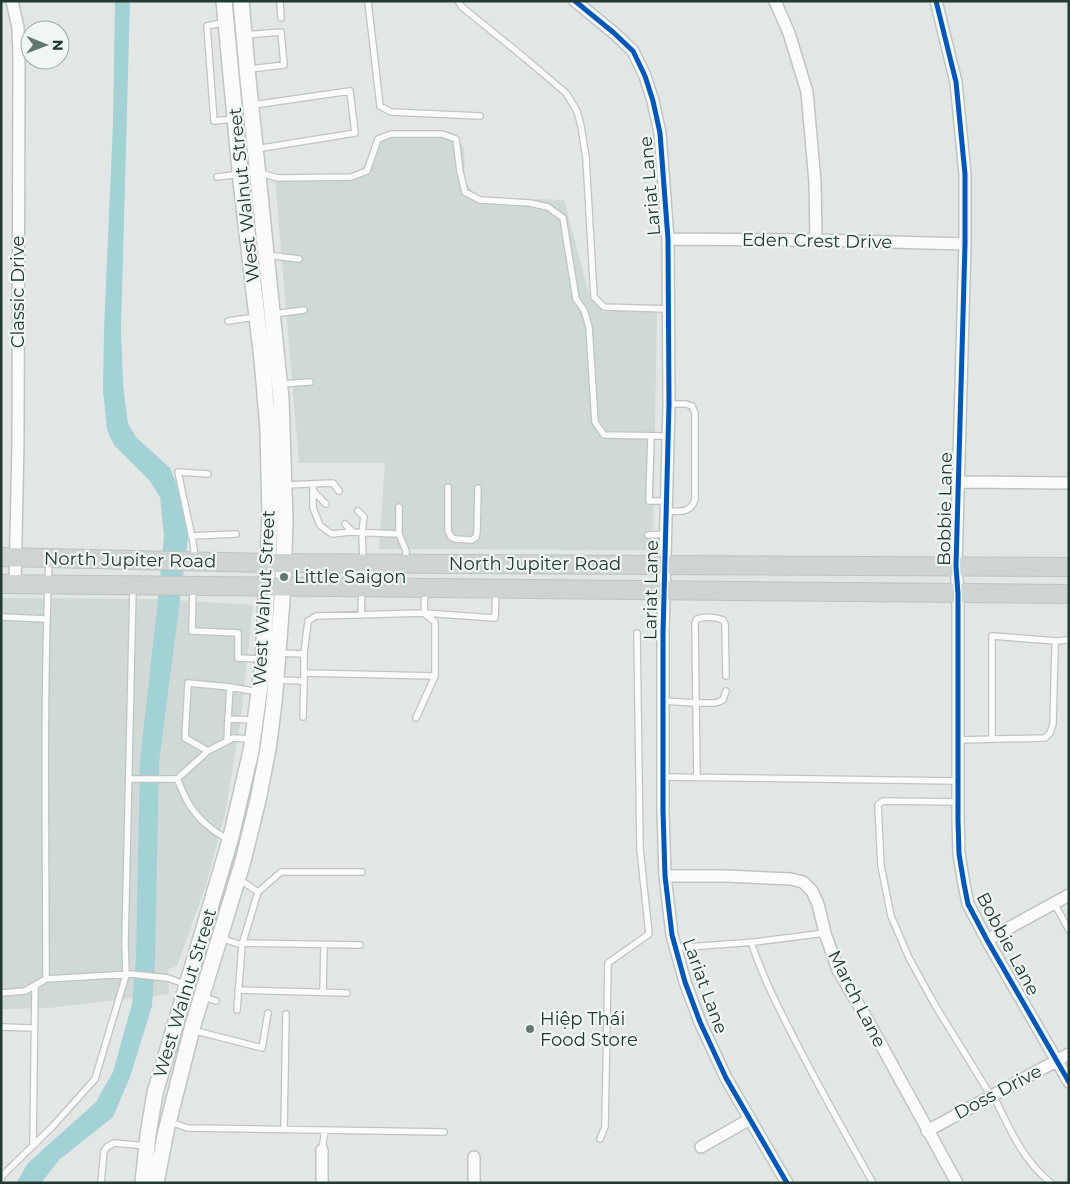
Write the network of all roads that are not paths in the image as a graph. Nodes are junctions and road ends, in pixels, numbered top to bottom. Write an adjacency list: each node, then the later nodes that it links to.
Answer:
1 (12, 1): 55 (street, Classic Drive)
2 (224, 1): 11 (main road, West Walnut Street)
3 (241, 1): 11 (main road, West Walnut Street)
4 (280, 1): 10 (lane)
5 (368, 1): 14 (lane)
6 (458, 1): 25 (lane)
7 (576, 1): 20 (street, Lariat Lane)
8 (775, 1): 21 (street)
9 (936, 1): 22 (street, Bobbie Lane)
10 (281, 18)
11 (235, 29): 12 (main road, West Walnut Street); 12 (lane); 15 (main road, West Walnut Street); 15 (lane)
12 (247, 69): 13 (main road, West Walnut Street)
13 (251, 106): 16 (main road, West Walnut Street); 16 (lane)
14 (480, 116)
15 (236, 118): 18 (main road, West Walnut Street)
16 (255, 149): 17 (main road, West Walnut Street)
17 (258, 172): 18 (lane); 23 (main road, West Walnut Street); 32 (lane)
18 (241, 174): 19 (lane); 27 (main road, West Walnut Street)
19 (217, 177)
20 (668, 239): 21 (street, Eden Crest Drive); 25 (street, Lariat Lane)
21 (816, 240): 22 (street, Eden Crest Drive)
22 (966, 244): 35 (street, Bobbie Lane)
23 (266, 255): 24 (lane); 27 (main road, West Walnut Street)
24 (299, 260)
25 (668, 309): 31 (street, Lariat Lane)
26 (304, 310): 27 (lane)
27 (265, 316): 28 (lane); 29 (main road, West Walnut Street); 58 (main road, West Walnut Street)
28 (228, 321)
29 (279, 382): 30 (lane); 38 (main road, West Walnut Street)
30 (310, 382)
31 (669, 404): 33 (street, Lariat Lane); 44 (lane)
32 (650, 436): 33 (lane); 44 (lane)
33 (668, 436): 44 (street, Lariat Lane)
34 (208, 474): 54 (lane)
35 (959, 482): 36 (street); 63 (street, Bobbie Lane)
36 (1069, 483)
37 (313, 484): 38 (lane); 41 (lane); 42 (lane)
38 (284, 485): 58 (main road, West Walnut Street)
39 (448, 487): 40 (lane)
40 (478, 488)
41 (313, 491): 43 (lane); 48 (lane)
42 (339, 491)
43 (326, 504)
44 (666, 506): 53 (street, Lariat Lane)
45 (399, 507): 51 (lane)
46 (358, 512): 49 (lane)
47 (346, 524): 48 (lane)
48 (353, 532): 49 (lane)
49 (362, 532): 51 (lane); 59 (lane)
50 (236, 534): 54 (lane)
51 (399, 534): 60 (lane)
52 (648, 534): 53 (lane)
53 (666, 534): 62 (street, Lariat Lane)
54 (191, 536): 57 (lane)
55 (8, 557): 56 (main road, North Jupiter Road); 65 (street, Classic Drive)
56 (49, 558): 57 (main road, North Jupiter Road); 66 (lane)
57 (193, 561): 58 (main road, North Jupiter Road)
58 (276, 562): 59 (main road, North Jupiter Road); 69 (main road, West Walnut Street)
59 (363, 563): 60 (main road, North Jupiter Road)
60 (407, 563): 61 (main road, North Jupiter Road)
61 (496, 564): 62 (main road, North Jupiter Road); 72 (main road)
62 (665, 565): 63 (main road, North Jupiter Road); 73 (street, Lariat Lane)
63 (956, 566): 64 (main road, North Jupiter Road); 74 (street, Bobbie Lane)
64 (1069, 567)
65 (8, 584): 66 (main road, North Jupiter Road)
66 (48, 584): 67 (main road, North Jupiter Road); 79 (lane)
67 (135, 585): 68 (main road, North Jupiter Road); 108 (lane)
68 (190, 586): 69 (main road, North Jupiter Road); 85 (lane)
69 (275, 586): 70 (main road, North Jupiter Road); 83 (main road, West Walnut Street); 85 (main road, West Walnut Street)
70 (362, 587): 71 (main road, North Jupiter Road); 77 (lane)
71 (425, 588): 72 (main road, North Jupiter Road); 76 (lane)
72 (496, 588): 73 (main road, North Jupiter Road); 76 (lane)
73 (664, 590): 74 (main road, North Jupiter Road); 94 (street, Lariat Lane)
74 (958, 594): 75 (main road, North Jupiter Road); 101 (street, Bobbie Lane)
75 (1069, 594)
76 (424, 613): 77 (lane); 87 (lane)
77 (361, 615): 84 (lane)
78 (1, 617): 79 (lane)
79 (46, 620): 131 (lane)
80 (638, 633): 156 (lane)
81 (1069, 640): 82 (lane)
82 (1056, 641): 102 (lane); 102 (lane)
83 (278, 653): 84 (lane); 89 (main road, West Walnut Street)
84 (304, 654): 86 (lane)
85 (264, 659): 93 (main road, West Walnut Street)
86 (304, 673): 87 (lane); 90 (lane)
87 (435, 676): 97 (lane)
88 (726, 676): 95 (lane)
89 (276, 680): 90 (lane); 112 (main road, West Walnut Street)
90 (304, 681): 96 (lane)
91 (230, 687): 93 (lane); 98 (lane); 104 (lane)
92 (726, 691): 95 (lane)
93 (260, 692): 99 (main road, West Walnut Street)
94 (663, 701): 95 (lane); 106 (street, Lariat Lane)
95 (696, 703): 107 (lane)
96 (303, 717)
97 (416, 718)
98 (228, 719): 99 (lane); 103 (lane)
99 (256, 721): 100 (main road, West Walnut Street)
100 (253, 740): 103 (lane); 105 (main road, West Walnut Street)
101 (958, 740): 102 (lane); 110 (street, Bobbie Lane)
102 (992, 740)
103 (227, 742): 104 (lane)
104 (208, 751): 109 (lane)
105 (247, 774): 112 (main road); 113 (main road, West Walnut Street)
106 (663, 778): 107 (lane); 115 (street, Lariat Lane)
107 (697, 778): 110 (lane)
108 (131, 779): 109 (lane); 130 (lane)
109 (177, 779): 113 (lane)
110 (958, 781): 111 (street, Bobbie Lane)
111 (958, 802): 124 (street, Bobbie Lane); 149 (lane)
112 (249, 838): 116 (main road, West Walnut Street)
113 (230, 840): 116 (main road); 122 (main road, West Walnut Street)
114 (362, 872): 117 (lane)
115 (665, 876): 121 (street, March Lane); 129 (street, Lariat Lane)
116 (237, 878): 117 (lane); 123 (main road, West Walnut Street)
117 (258, 892): 126 (lane)
118 (1069, 895): 119 (street)
119 (1054, 903): 120 (lane); 124 (street)
120 (1069, 930)
121 (825, 933): 125 (lane); 154 (street, March Lane)
122 (202, 935): 132 (main road, West Walnut Street); 138 (main road)
123 (219, 938): 126 (lane); 138 (main road, West Walnut Street)
124 (987, 940): 147 (street, Bobbie Lane)
125 (752, 942): 129 (lane); 169 (lane)
126 (242, 944): 127 (lane); 134 (lane)
127 (324, 945): 128 (lane); 135 (lane)
128 (360, 946)
129 (676, 948): 150 (street, Lariat Lane)
130 (128, 974): 131 (lane); 132 (lane); 157 (lane)
131 (46, 979): 133 (lane)
132 (187, 985): 146 (main road); 158 (main road, West Walnut Street)
133 (35, 986): 136 (lane); 143 (lane)
134 (238, 990): 135 (lane); 139 (lane)
135 (323, 992): 137 (lane)
136 (1, 993)
137 (347, 993)
138 (209, 999): 144 (main road, West Walnut Street)
139 (237, 1010)
140 (268, 1013): 144 (lane)
141 (286, 1014): 152 (lane)
142 (1, 1027): 143 (lane)
143 (34, 1028): 157 (lane)
144 (192, 1030): 146 (main road, West Walnut Street)
145 (1069, 1054): 147 (street, Doss Drive)
146 (185, 1056): 151 (main road, West Walnut Street)
147 (1057, 1060): 148 (street, Bobbie Lane); 149 (street, Doss Drive)
148 (1069, 1082)
149 (992, 1095): 154 (street, Doss Drive); 171 (lane)
150 (750, 1119): 159 (street); 168 (street, Lariat Lane)
151 (168, 1121): 152 (lane); 165 (main road, West Walnut Street)
152 (284, 1129): 153 (lane)
153 (325, 1130): 155 (lane); 160 (lane)
154 (927, 1131): 170 (street, March Lane)
155 (444, 1132)
156 (600, 1139)
157 (33, 1146): 162 (lane)
158 (147, 1146): 163 (lane); 164 (main road, West Walnut Street)
159 (702, 1147)
160 (322, 1150): 166 (street)
161 (474, 1157): 167 (street)
162 (1, 1180)
163 (101, 1183)
164 (143, 1183)
165 (156, 1183)
166 (322, 1183)
167 (474, 1183)
168 (787, 1183)
169 (873, 1183)
170 (956, 1183)
171 (1050, 1183)

